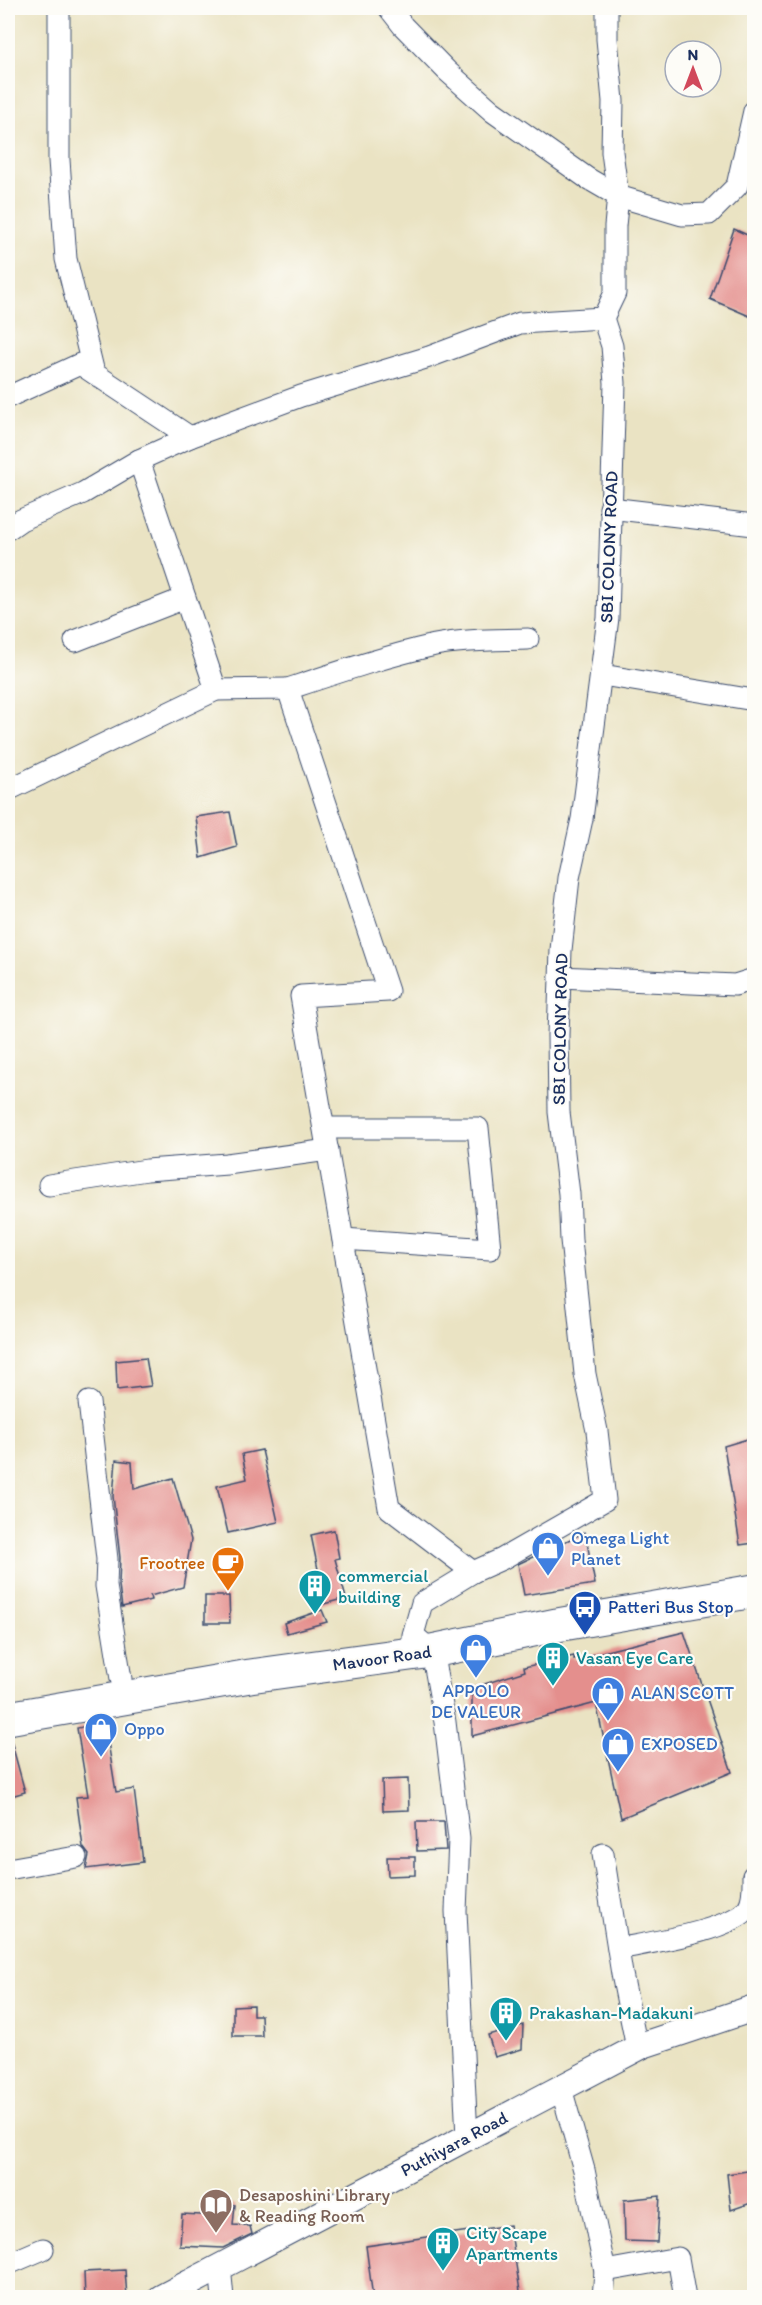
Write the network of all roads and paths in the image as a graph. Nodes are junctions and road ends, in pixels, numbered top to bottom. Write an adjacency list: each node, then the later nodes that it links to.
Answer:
1 (59, 8): 7 (street)
2 (389, 8): 5 (street)
3 (607, 8): 5 (street)
4 (754, 111): 5 (street)
5 (618, 196): 6 (street)
6 (603, 318): 9 (street); 11 (street, SBI COLONY ROAD)
7 (94, 373): 8 (street); 9 (street)
8 (8, 397)
9 (190, 437): 10 (street)
10 (139, 460): 13 (street); 14 (street)
11 (610, 508): 12 (street); 17 (street, SBI COLONY ROAD)
12 (754, 525)
13 (8, 529)
14 (185, 598): 16 (street); 19 (street)
15 (528, 639): 18 (street)
16 (75, 641)
17 (602, 675): 20 (street); 22 (street, SBI COLONY ROAD)
18 (288, 689): 19 (street); 24 (street)
19 (216, 690): 21 (street)
20 (754, 700)
21 (8, 790)
22 (560, 977): 23 (street); 29 (street, SBI COLONY ROAD)
23 (754, 979)
24 (324, 1128): 25 (street); 27 (street)
25 (328, 1150): 26 (street); 27 (street)
26 (49, 1185)
27 (343, 1239): 29 (street)
28 (89, 1402): 33 (street)
29 (473, 1572): 32 (street, SBI COLONY ROAD)
30 (754, 1572): 32 (main road, Mavoor Road)
31 (754, 1591): 32 (main road, Mavoor Road)
32 (423, 1643): 33 (main road, Mavoor Road); 35 (main road, Mavoor Road); 44 (street)
33 (121, 1679): 34 (main road, Mavoor Road)
34 (8, 1699)
35 (8, 1718)
36 (603, 1854): 40 (street)
37 (76, 1857): 38 (street)
38 (8, 1869)
39 (753, 1876): 40 (street)
40 (618, 1949): 42 (street)
41 (754, 2008): 42 (street, Puthiyara Road)
42 (637, 2048): 43 (street, Puthiyara Road)
43 (561, 2088): 44 (street, Puthiyara Road); 48 (street)
44 (467, 2137): 47 (street, Puthiyara Road)
45 (43, 2249): 46 (street)
46 (8, 2264)
47 (220, 2266): 49 (street, Puthiyara Road); 50 (street)
48 (605, 2271): 51 (street); 52 (street)
49 (161, 2298)
50 (223, 2298)
51 (603, 2298)
52 (685, 2298)

